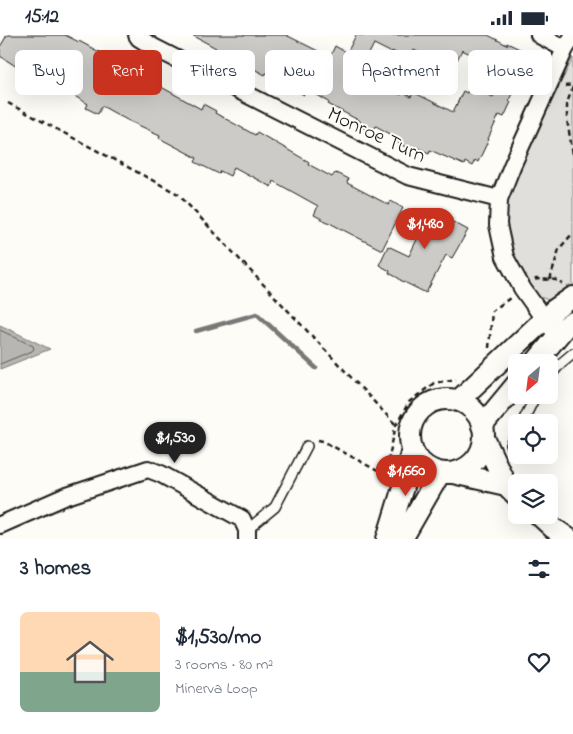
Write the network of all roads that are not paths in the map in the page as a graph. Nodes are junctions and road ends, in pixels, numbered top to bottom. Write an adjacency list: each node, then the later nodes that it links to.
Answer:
1 (137, 35): 4 (street, Monroe Turn)
2 (539, 35): 3 (street)
3 (569, 42): 4 (street)
4 (499, 199): 6 (street)
5 (570, 291): 6 (street)
6 (544, 319): 7 (street); 12 (street)
7 (566, 329): 9 (street)
8 (573, 353): 10 (lane)
9 (543, 354)
10 (558, 366)
11 (508, 397): 13 (street)
12 (458, 401): 13 (street); 15 (street)
13 (483, 432): 16 (street); 17 (street)
14 (307, 446): 21 (lane)
15 (412, 449): 16 (street); 23 (street)
16 (447, 473): 18 (street); 24 (street)
17 (508, 484)
18 (508, 489)
19 (549, 524): 25 (street)
20 (0, 527): 21 (street); 22 (street)
21 (247, 534)
22 (4, 539)
23 (387, 539)
24 (402, 539)
25 (569, 539)

